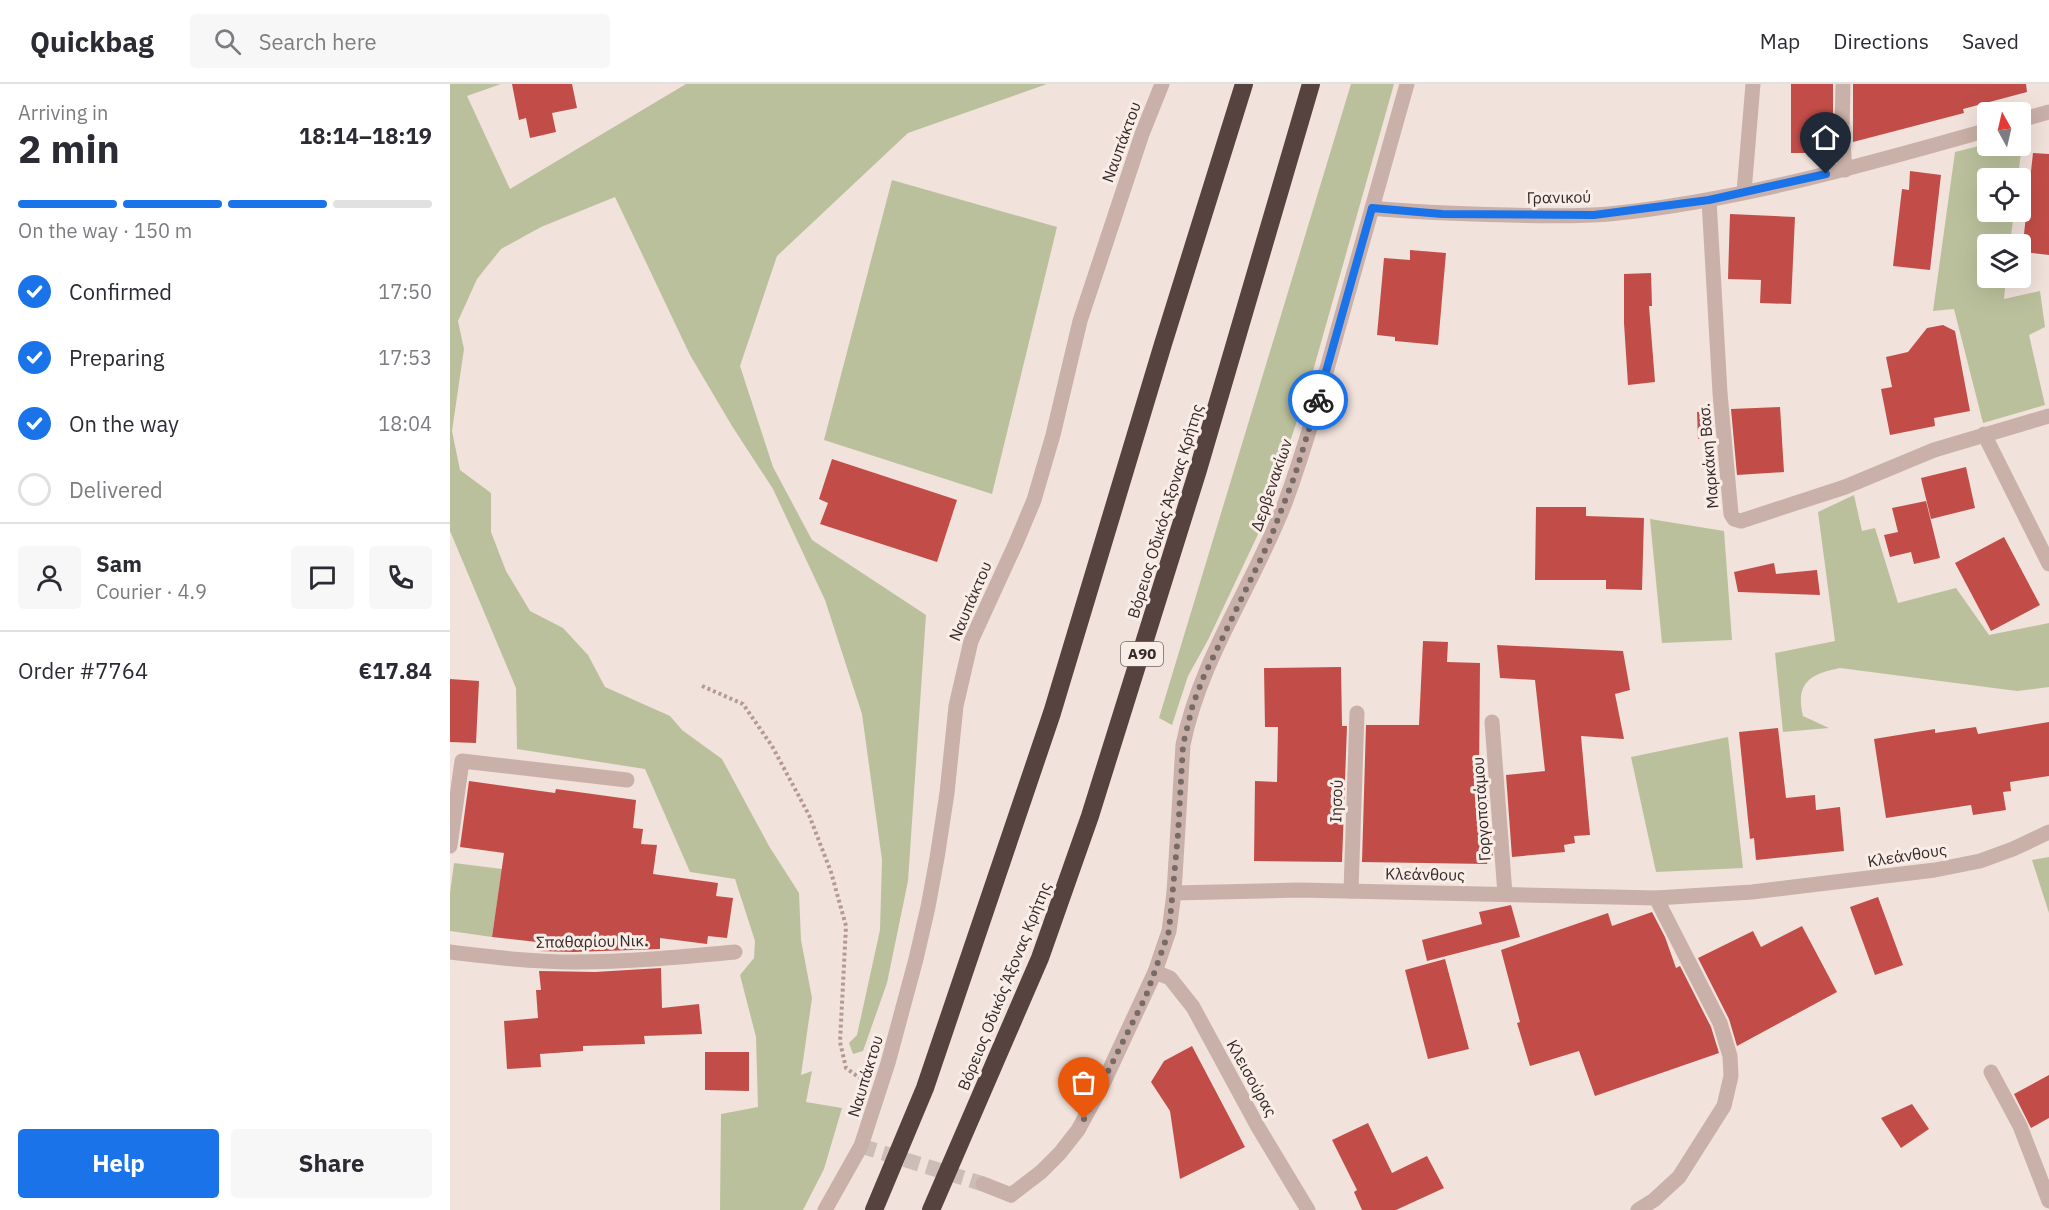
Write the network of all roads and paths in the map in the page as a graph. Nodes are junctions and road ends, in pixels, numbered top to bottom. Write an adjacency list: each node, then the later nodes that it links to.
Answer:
1 (1162, 84): 32 (street, Ναυπάκτου)
2 (1244, 84): 37 (highway)
3 (1311, 84): 38 (highway, Βόρειος Οδικός Άξονας Κρήτης / Α90)
4 (1407, 84): 13 (street, Δερβενακίων)
5 (1753, 84): 11 (street)
6 (1843, 84): 10 (street)
7 (2049, 112): 8 (street)
8 (2031, 117)
9 (1977, 133): 10 (street, Γρανικού)
10 (1845, 170): 11 (street, Γρανικού)
11 (1744, 192): 12 (street, Γρανικού)
12 (1709, 200): 13 (street, Γρανικού); 15 (street, Μαρκάκη Βασ.)
13 (1372, 208): 25 (street, Δερβενακίων)
14 (2049, 416): 15 (street, Μαρκάκη Βασ.)
15 (1984, 434): 16 (street)
16 (2049, 564)
17 (702, 686): 32 (path)
18 (1357, 713): 24 (street, Ιησού)
19 (1492, 722): 26 (street, Γοργοποτάμου)
20 (456, 760): 21 (street); 23 (street)
21 (627, 780)
22 (2049, 832): 27 (street, Κλεάνθους)
23 (450, 846)
24 (1351, 891): 25 (street, Κλεάνθους); 26 (street, Κλεάνθους)
25 (1174, 893): 30 (street)
26 (1505, 894): 27 (street, Κλεάνθους)
27 (1656, 898): 40 (street)
28 (450, 952): 29 (street, Σπαθαρίου Νικ.)
29 (735, 952)
30 (1155, 972): 35 (street); 39 (street, Κλεισούρας)
31 (1991, 1072): 34 (street)
32 (881, 1087): 36 (street, Ναυπάκτου)
33 (983, 1184): 35 (street)
34 (2049, 1201)
35 (1013, 1203)
36 (825, 1210)
37 (874, 1210)
38 (931, 1210)
39 (1308, 1210)
40 (1638, 1210)

